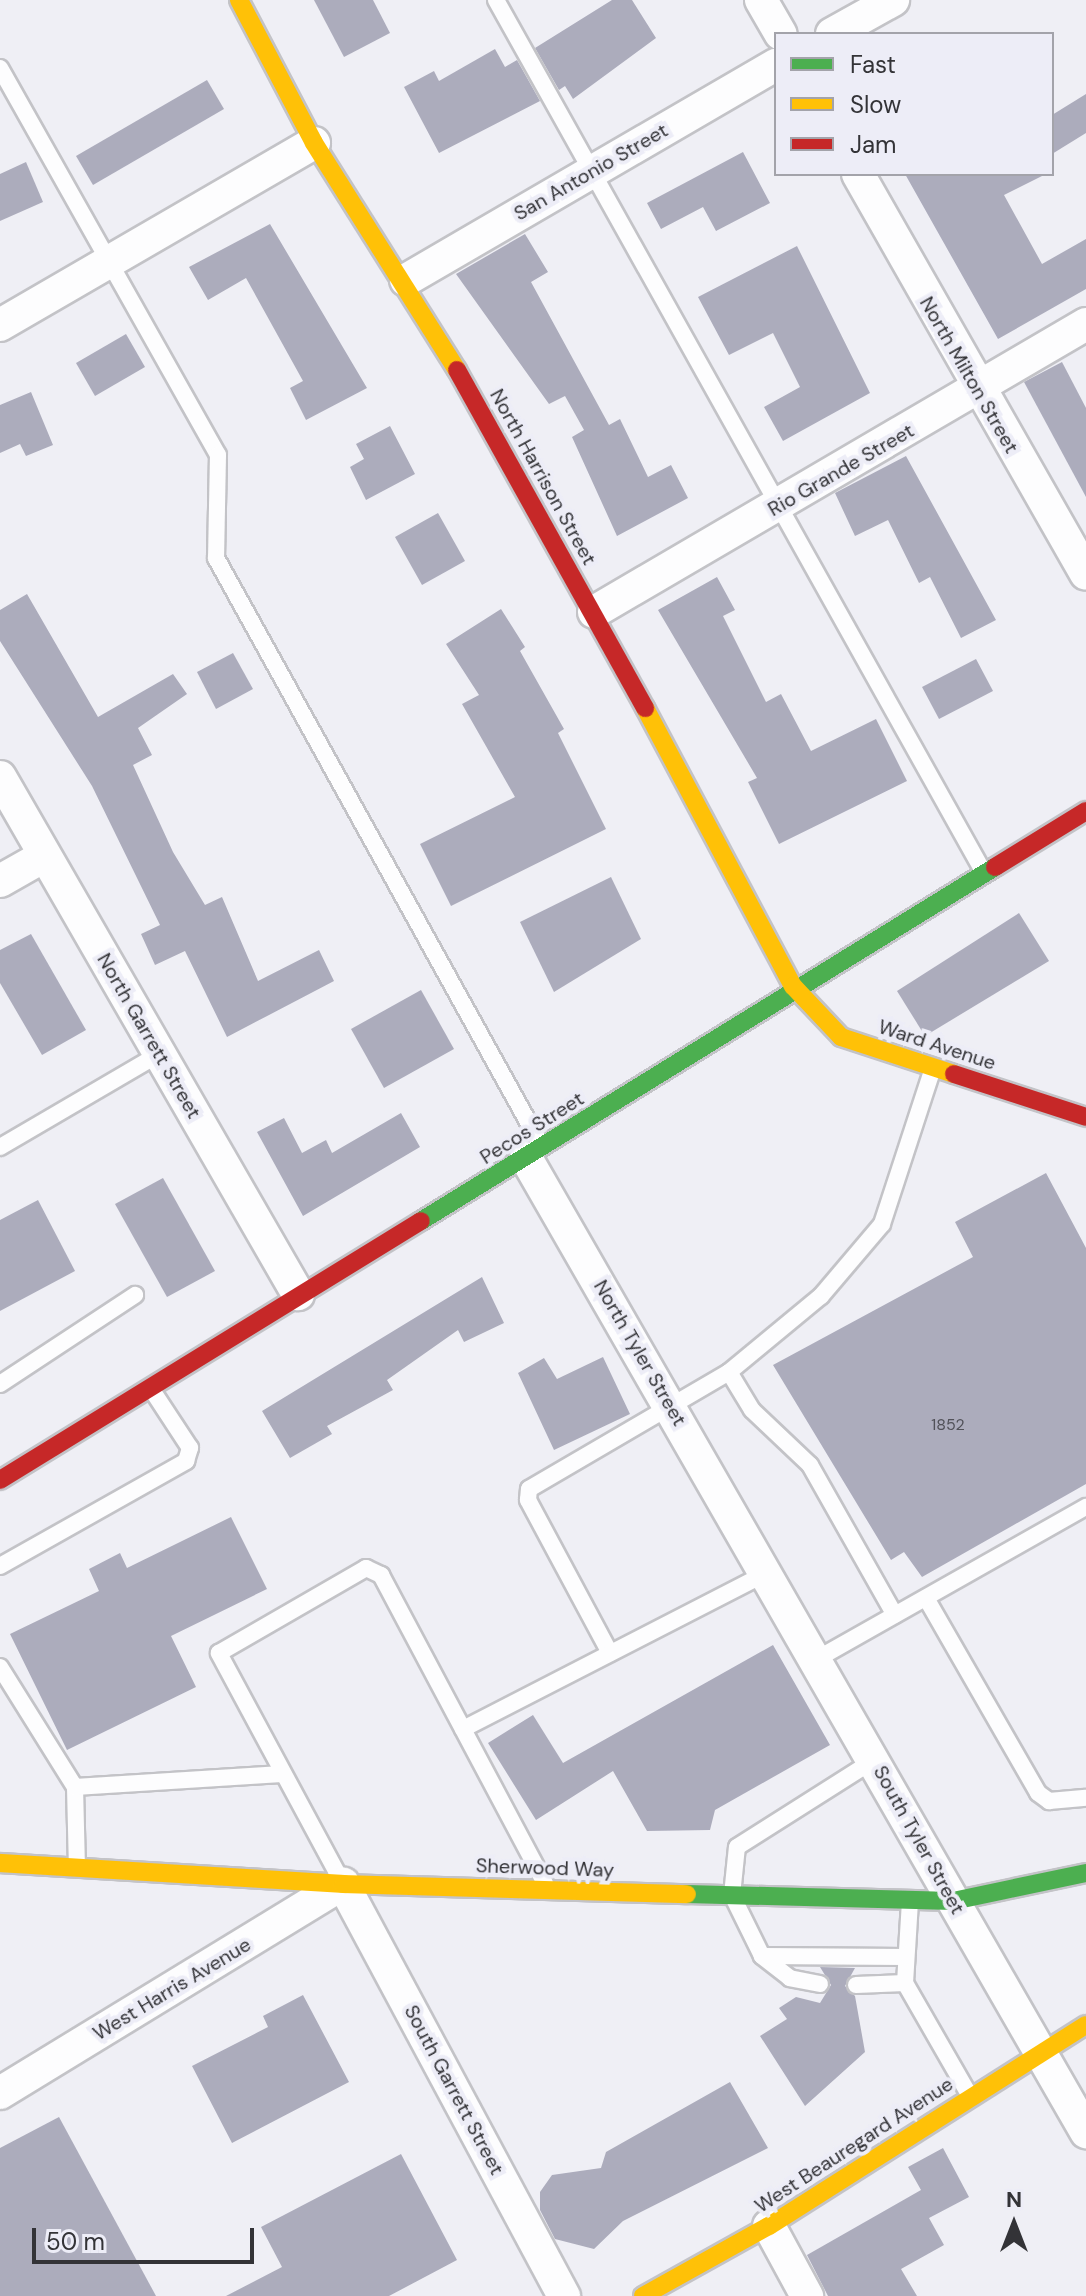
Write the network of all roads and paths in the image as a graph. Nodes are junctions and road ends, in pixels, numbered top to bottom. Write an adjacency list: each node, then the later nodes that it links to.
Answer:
1 (239, 0): 9 (street, North Harrison Street)
2 (496, 0): 10 (lane)
3 (761, 0): 5 (street)
4 (893, 0): 6 (street)
5 (780, 32)
6 (836, 32)
7 (774, 66): 10 (street, San Antonio Street)
8 (0, 68): 12 (lane)
9 (314, 143): 12 (street); 13 (street, North Harrison Street)
10 (592, 172): 13 (street, San Antonio Street); 17 (lane)
11 (859, 176): 16 (street, North Milton Street)
12 (110, 262): 15 (street); 30 (lane)
13 (406, 280): 19 (street, North Harrison Street)
14 (1086, 324): 16 (street, Rio Grande Street)
15 (0, 325)
16 (976, 392): 17 (street, Rio Grande Street); 18 (street, North Milton Street)
17 (779, 506): 19 (street, Rio Grande Street); 23 (lane)
18 (1086, 573)
19 (594, 612): 25 (street, North Harrison Street)
20 (0, 777): 22 (street, North Garrett Street)
21 (1086, 811): 23 (street, Pecos Street)
22 (44, 856): 24 (street); 26 (street, North Garrett Street)
23 (983, 872): 25 (street, Pecos Street)
24 (0, 881)
25 (793, 986): 27 (street, Ward Avenue); 30 (street, Pecos Street)
26 (159, 1054): 29 (lane); 31 (street, North Garrett Street)
27 (933, 1067): 28 (street, Ward Avenue); 33 (lane)
28 (1086, 1117)
29 (0, 1147)
30 (534, 1153): 31 (street, Pecos Street); 36 (street, North Tyler Street)
31 (298, 1294): 35 (street, Pecos Street)
32 (135, 1295): 34 (lane)
33 (729, 1372): 36 (lane); 42 (lane)
34 (0, 1384)
35 (152, 1390): 37 (street, Pecos Street); 40 (lane)
36 (672, 1407): 39 (street, North Tyler Street); 43 (lane)
37 (0, 1480)
38 (1086, 1507): 41 (lane)
39 (760, 1560): 43 (lane); 44 (street, South Tyler Street)
40 (0, 1566)
41 (926, 1598): 42 (lane); 50 (lane)
42 (895, 1615): 44 (lane)
43 (610, 1653): 46 (lane)
44 (817, 1659): 47 (street, South Tyler Street)
45 (0, 1667): 49 (lane)
46 (463, 1729): 48 (lane); 55 (lane)
47 (874, 1760): 56 (lane); 58 (street, South Tyler Street)
48 (282, 1774): 49 (lane); 54 (lane)
49 (75, 1787): 52 (lane)
50 (1086, 1798)
51 (0, 1863): 52 (street, Sherwood Way)
52 (77, 1868): 54 (street, Sherwood Way)
53 (1086, 1873): 58 (street, Sherwood Way)
54 (343, 1884): 55 (street, Sherwood Way); 66 (street, West Harris Avenue); 70 (street, South Garrett Street)
55 (549, 1890): 56 (street, Sherwood Way)
56 (732, 1895): 57 (street, Sherwood Way); 59 (lane)
57 (910, 1899): 58 (street, Sherwood Way); 60 (lane)
58 (953, 1901): 65 (street, South Tyler Street)
59 (762, 1956): 60 (lane); 62 (lane)
60 (906, 1957): 61 (lane)
61 (905, 1983): 63 (lane); 67 (lane)
62 (820, 1984)
63 (856, 1985)
64 (1086, 2025): 65 (street, West Beauregard Avenue)
65 (1040, 2052): 67 (street, West Beauregard Avenue); 68 (street, South Tyler Street)
66 (0, 2093)
67 (971, 2096): 69 (street, West Beauregard Avenue)
68 (1086, 2132)
69 (769, 2226): 71 (street, West Beauregard Avenue); 72 (street)
70 (564, 2296)
71 (643, 2296)
72 (807, 2296)

